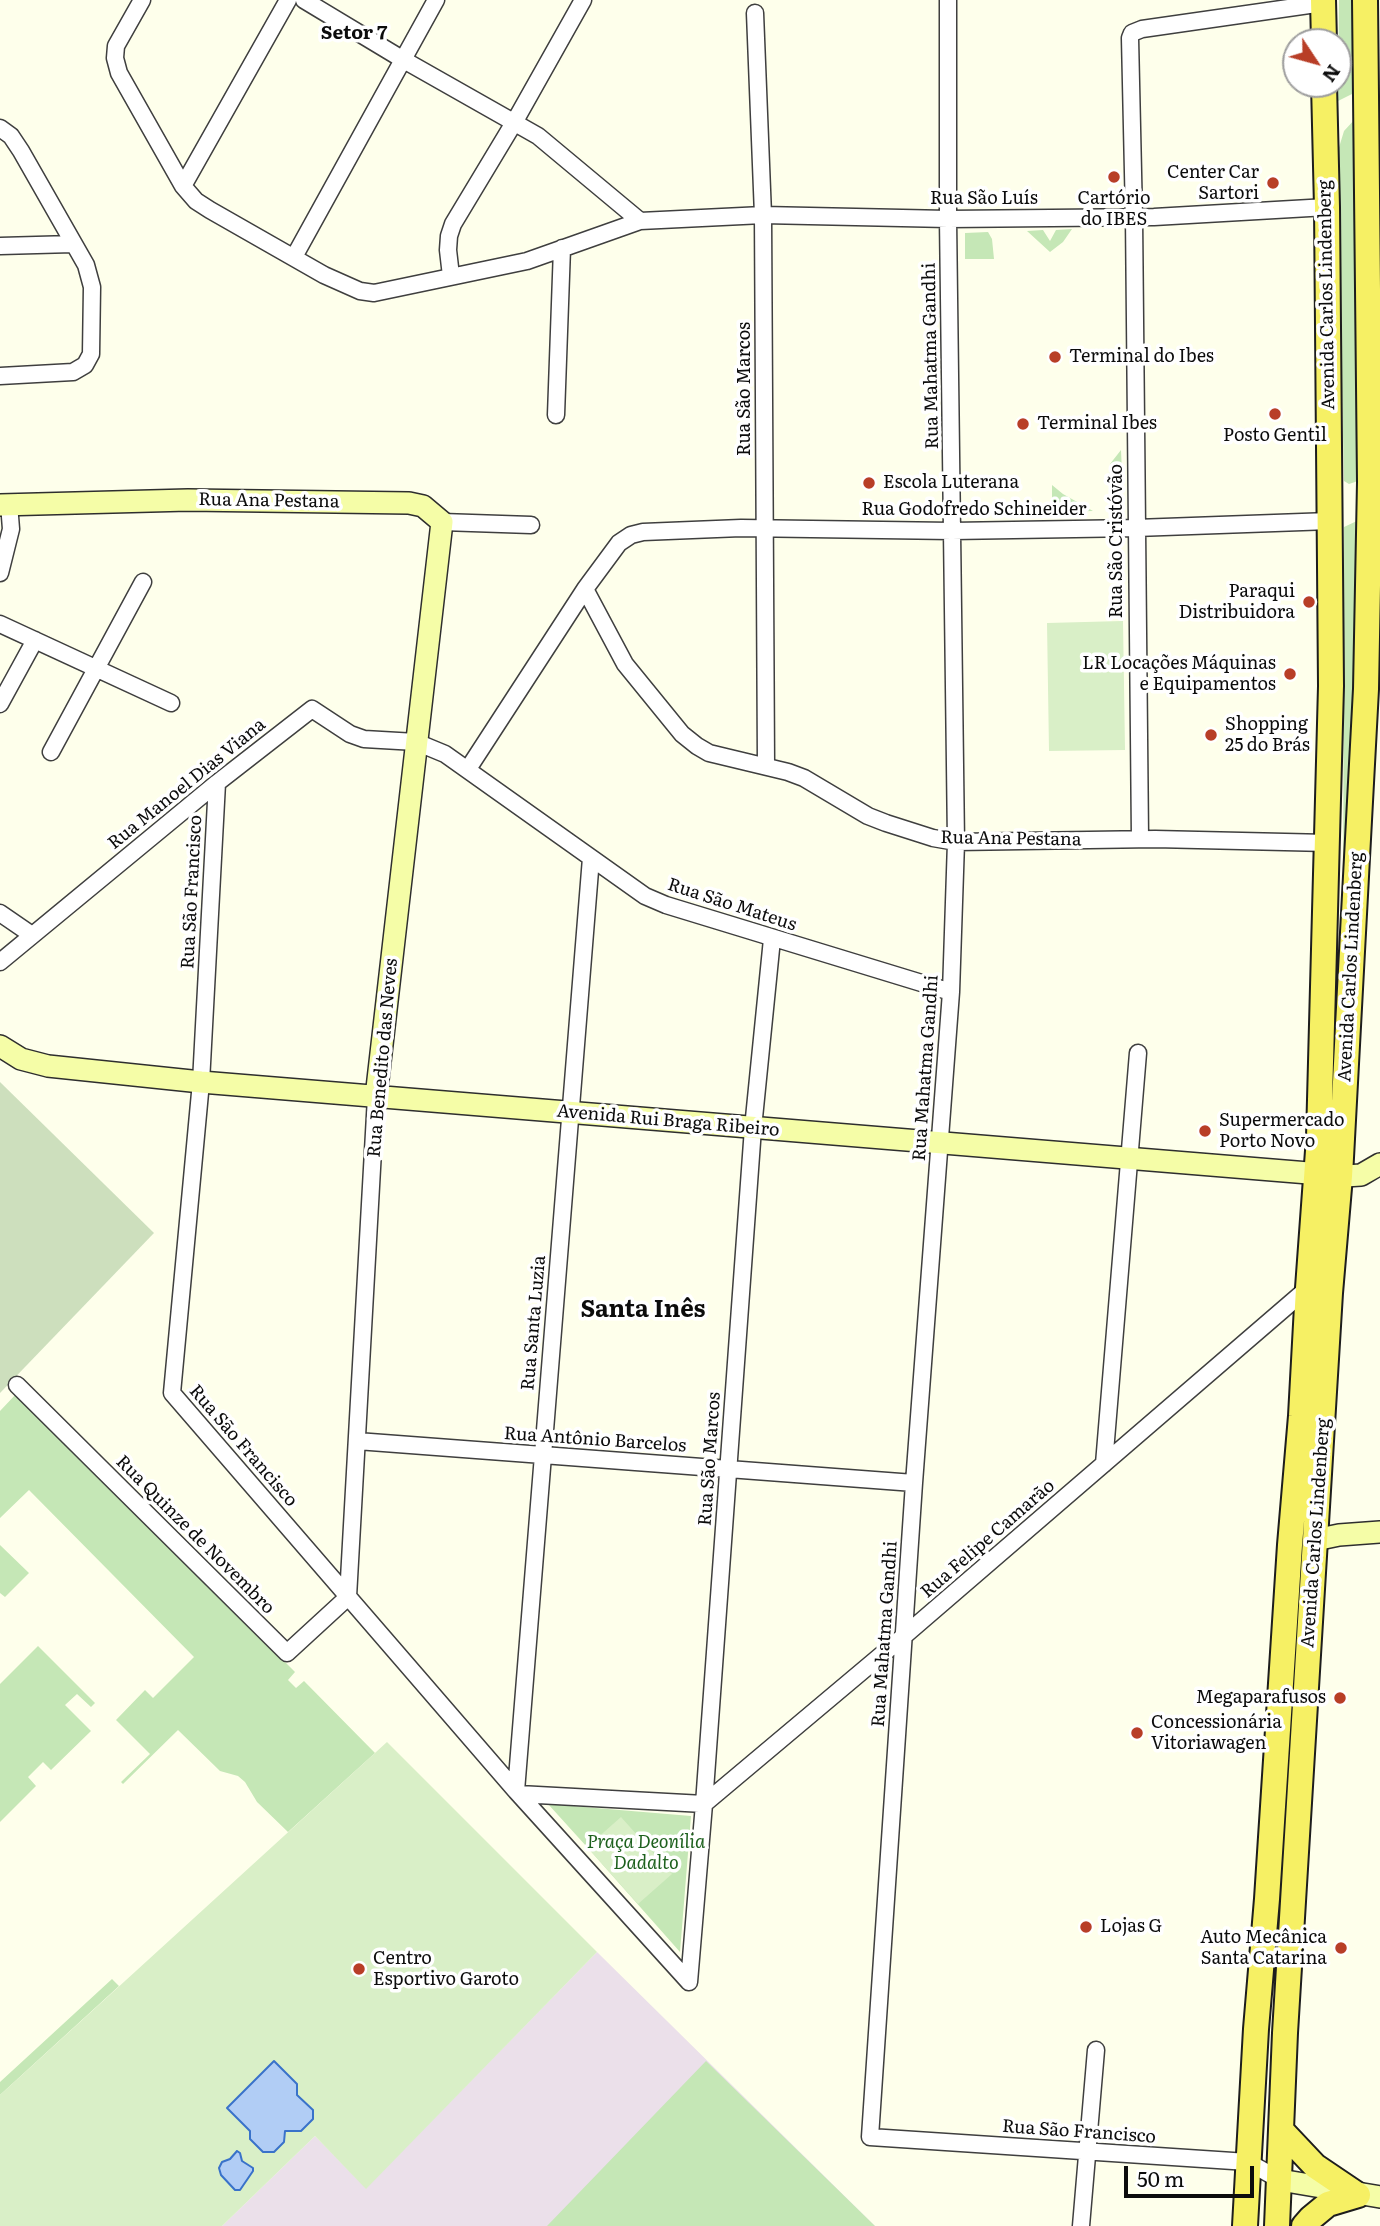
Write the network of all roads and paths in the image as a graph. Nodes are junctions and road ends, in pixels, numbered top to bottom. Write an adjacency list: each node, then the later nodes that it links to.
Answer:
1 (142, 0): 17 (street, Rua São Luís)
2 (288, 0): 17 (street)
3 (304, 0): 11 (street)
4 (436, 0): 11 (street)
5 (583, 0): 14 (street)
6 (948, 0): 21 (street, Rua Mahatma Gandhi)
7 (1365, 0): 13 (main road, Avenida Carlos Lindenberg)
8 (1323, 1): 10 (main road); 20 (street, Rua São Cristóvão)
9 (755, 13): 19 (street, Rua São Marcos)
10 (1324, 28)
11 (402, 59): 14 (street); 27 (street)
12 (1324, 98): 16 (main road, Avenida Carlos Lindenberg)
13 (1373, 107): 16 (main road); 23 (main road, Avenida Carlos Lindenberg)
14 (514, 121): 22 (street); 28 (street)
15 (0, 128): 24 (street)
16 (1325, 139): 18 (main road, Avenida Carlos Lindenberg)
17 (183, 186): 27 (street, Rua São Luís)
18 (1327, 207): 20 (street, Rua São Luís); 33 (main road, Avenida Carlos Lindenberg)
19 (763, 215): 21 (street, Rua São Luís); 22 (street, Rua São Luís); 37 (street, Rua São Marcos)
20 (1134, 217): 21 (street, Rua São Luís); 36 (street, Rua São Cristóvão)
21 (948, 219): 38 (street, Rua Mahatma Gandhi)
22 (640, 221): 26 (street, Rua São Luís)
23 (1374, 230): 31 (main road, Avenida Carlos Lindenberg)
24 (73, 244): 25 (street); 29 (street)
25 (0, 246)
26 (562, 248): 28 (street, Rua São Luís); 30 (street)
27 (293, 257): 28 (street, Rua São Luís)
28 (451, 276)
29 (0, 376)
30 (556, 415)
31 (1370, 482): 33 (main road); 45 (main road, Avenida Carlos Lindenberg)
32 (4, 505): 34 (main road, Rua Ana Pestana); 39 (street)
33 (1330, 521): 36 (street, Rua Godofredo Schineider); 55 (main road, Avenida Carlos Lindenberg)
34 (442, 522): 35 (street); 48 (main road, Rua Benedito das Neves)
35 (531, 525)
36 (1136, 528): 38 (street, Rua Godofredo Schineider); 53 (street, Rua São Cristóvão)
37 (766, 529): 38 (street, Rua Godofredo Schineider); 41 (street, Rua Godofredo Schineider); 50 (street, Rua São Marcos)
38 (952, 531): 54 (street, Rua Mahatma Gandhi)
39 (0, 573)
40 (144, 582): 44 (street)
41 (585, 589): 50 (street, Rua Ana Pestana); 51 (street)
42 (0, 624): 43 (street)
43 (34, 640): 44 (street); 47 (street)
44 (95, 668): 46 (street); 49 (street)
45 (1373, 689): 71 (main road, Avenida Carlos Lindenberg)
46 (171, 703)
47 (0, 704)
48 (416, 742): 51 (street, Rua São Mateus); 52 (street, Rua Manoel Dias Viana); 65 (main road, Rua Benedito das Neves)
49 (51, 752)
50 (766, 765): 54 (street, Rua Ana Pestana)
51 (467, 769): 56 (street, Rua São Mateus)
52 (218, 783): 58 (street, Rua Manoel Dias Viana); 64 (street, Rua São Francisco)
53 (1140, 839): 54 (street, Rua Ana Pestana); 55 (street, Rua Ana Pestana)
54 (956, 842): 61 (street, Rua Mahatma Gandhi)
55 (1328, 843): 71 (main road, Avenida Carlos Lindenberg)
56 (591, 858): 59 (street, Rua São Mateus); 66 (street, Rua Santa Luzia)
57 (0, 913): 58 (street)
58 (32, 935): 60 (street, Rua Manoel Dias Viana)
59 (772, 939): 61 (street, Rua São Mateus); 67 (street, Rua São Marcos)
60 (0, 962)
61 (951, 992): 68 (street, Rua Mahatma Gandhi)
62 (0, 1046): 64 (main road, Avenida Rui Braga Ribeiro)
63 (1138, 1053): 69 (street)
64 (201, 1082): 65 (main road, Avenida Rui Braga Ribeiro); 82 (street, Rua São Francisco)
65 (376, 1097): 66 (main road, Avenida Rui Braga Ribeiro); 74 (street, Rua Benedito das Neves)
66 (571, 1113): 67 (main road, Avenida Rui Braga Ribeiro); 75 (street, Rua Santa Luzia)
67 (754, 1128): 68 (main road, Avenida Rui Braga Ribeiro); 77 (street, Rua São Marcos)
68 (941, 1143): 69 (main road, Avenida Rui Braga Ribeiro); 78 (street, Rua Mahatma Gandhi)
69 (1129, 1159): 71 (main road, Avenida Rui Braga Ribeiro); 76 (street)
70 (1380, 1164): 71 (main road, Avenida Rui Braga Ribeiro)
71 (1328, 1175): 72 (main road, Avenida Carlos Lindenberg); 80 (main road, Avenida Carlos Lindenberg)
72 (1308, 1289): 76 (street, Rua Felipe Camarão); 81 (main road, Avenida Carlos Lindenberg)
73 (17, 1385): 82 (street, Rua Quinze de Novembro)
74 (357, 1441): 75 (street, Rua Antônio Barcelos); 82 (street, Rua Benedito das Neves)
75 (542, 1455): 77 (street, Rua Antônio Barcelos); 84 (street, Rua Santa Luzia)
76 (1104, 1464): 83 (street, Rua Felipe Camarão)
77 (728, 1469): 78 (street, Rua Antônio Barcelos); 85 (street, Rua São Marcos)
78 (914, 1483): 83 (street, Rua Mahatma Gandhi)
79 (1380, 1532): 80 (main road)
80 (1315, 1540): 81 (main road); 88 (main road, Avenida Carlos Lindenberg)
81 (1290, 1545): 91 (main road, Avenida Carlos Lindenberg)
82 (348, 1597): 84 (street, Rua São Francisco)
83 (904, 1636): 85 (street, Rua Felipe Camarão); 89 (street, Rua Mahatma Gandhi)
84 (518, 1792): 85 (street); 86 (street, Rua São Francisco)
85 (705, 1804): 86 (street, Rua São Marcos)
86 (689, 1982)
87 (1096, 2050): 90 (street)
88 (1282, 2131): 92 (main road, Avenida Carlos Lindenberg); 93 (main road)
89 (870, 2137): 90 (street, Rua São Francisco)
90 (1087, 2151): 91 (street, Rua São Francisco); 95 (street)
91 (1248, 2162): 92 (street, Rua São Francisco); 94 (main road, Avenida Carlos Lindenberg)
92 (1280, 2180): 93 (main road); 94 (main road); 96 (main road, Avenida Carlos Lindenberg)
93 (1369, 2196): 97 (main road)
94 (1246, 2216)
95 (1081, 2226)
96 (1277, 2226)
97 (1304, 2226)

